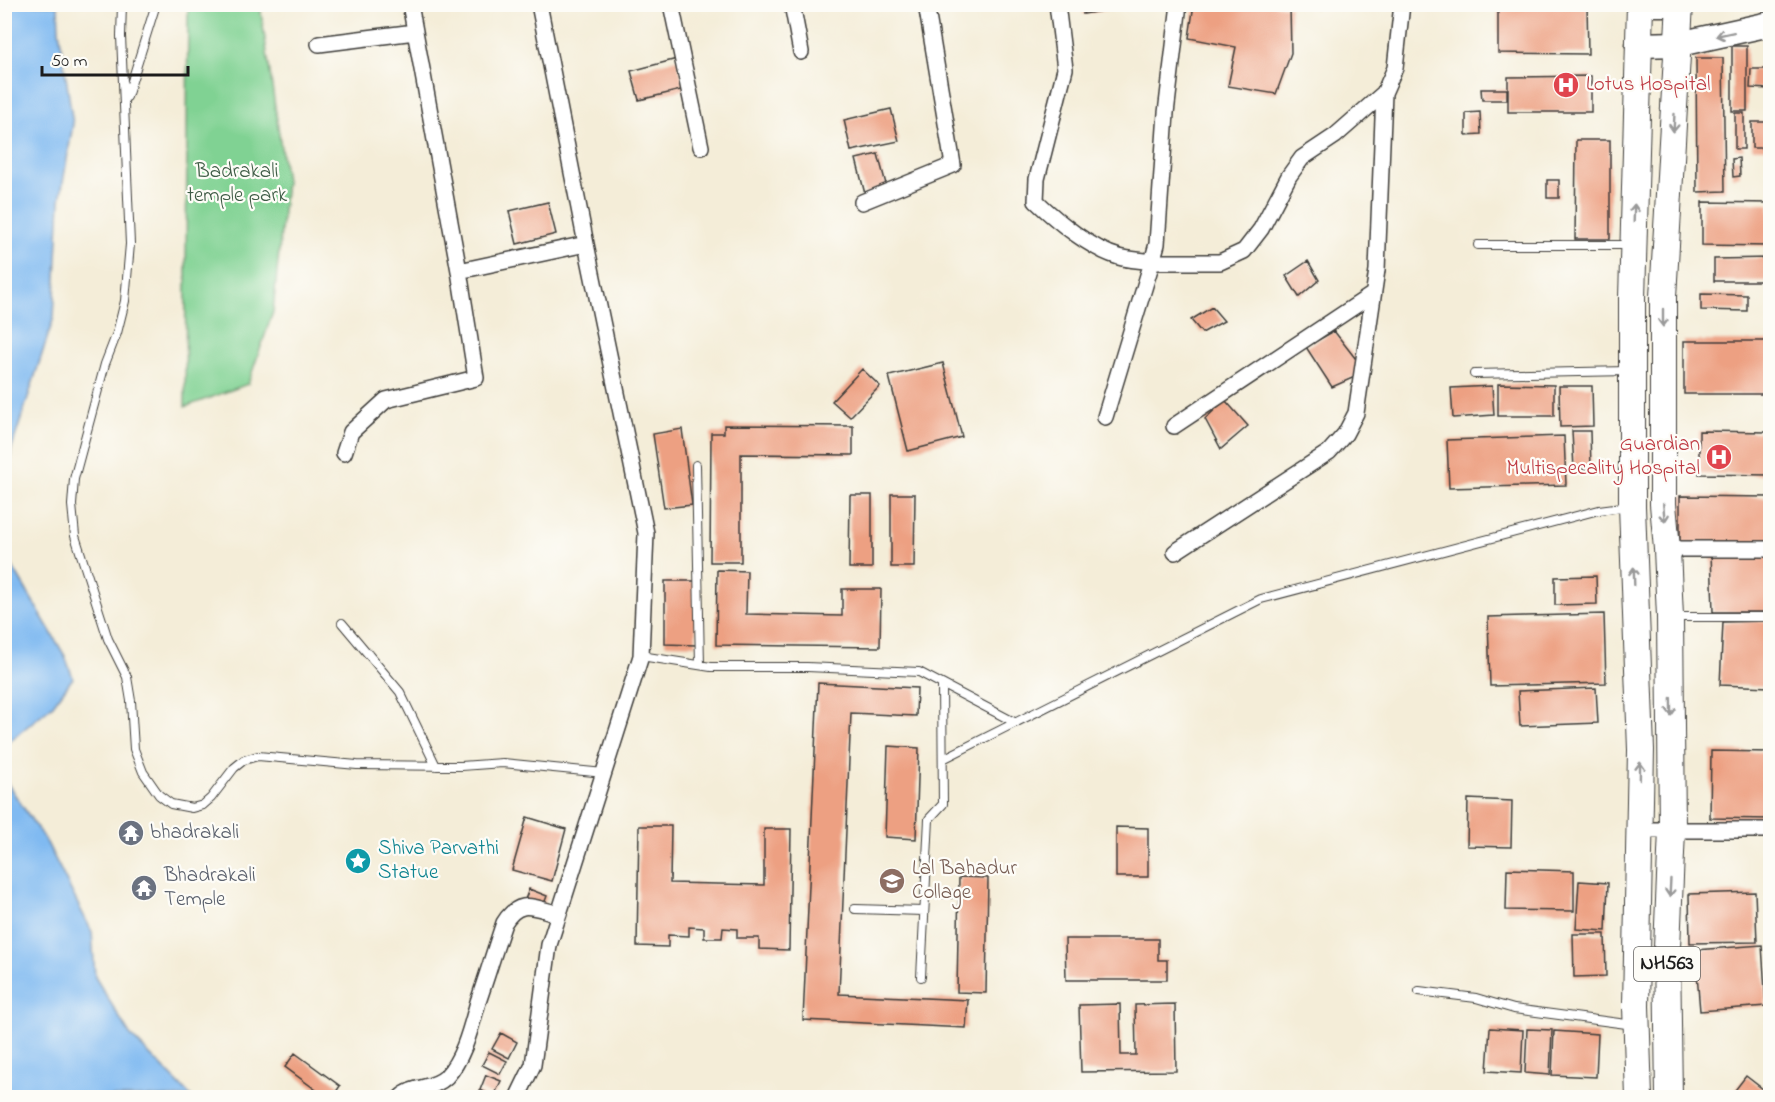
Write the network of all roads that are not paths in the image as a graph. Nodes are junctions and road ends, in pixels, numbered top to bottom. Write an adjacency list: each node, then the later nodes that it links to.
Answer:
1 (122, 4): 21 (lane)
2 (156, 4): 21 (lane)
3 (410, 4): 15 (street)
4 (539, 4): 24 (street)
5 (671, 4): 22 (street)
6 (792, 4): 19 (street)
7 (926, 4): 23 (street)
8 (1057, 4): 27 (street)
9 (1179, 4): 27 (street)
10 (1402, 4): 20 (street)
11 (1641, 4): 12 (main road); 18 (highway, NH563)
12 (1666, 4)
13 (1680, 4): 17 (highway, NH563)
14 (1770, 24): 17 (main road, one-way to 17)
15 (415, 32): 16 (street); 28 (street)
16 (319, 44)
17 (1678, 44): 18 (main road); 37 (highway, NH563, one-way to 37)
18 (1638, 45): 26 (highway, NH563, one-way to 18)
19 (801, 52)
20 (1383, 93): 27 (street); 29 (street)
21 (124, 105): 48 (lane)
22 (701, 147)
23 (862, 202)
24 (586, 244): 28 (street); 43 (street)
25 (1478, 245): 26 (lane)
26 (1633, 245): 30 (highway, NH563)
27 (1152, 262): 32 (street)
28 (459, 271): 34 (street)
29 (1373, 294): 33 (street); 39 (street)
30 (1632, 371): 31 (lane); 36 (highway, NH563)
31 (1474, 374)
32 (1105, 417)
33 (1174, 426)
34 (344, 453)
35 (696, 465): 44 (lane)
36 (1632, 506): 46 (lane); 50 (highway, NH563, one-way to 36)
37 (1667, 549): 38 (street); 41 (highway, NH563)
38 (1770, 549)
39 (1175, 552)
40 (1770, 616): 41 (lane)
41 (1670, 617): 51 (highway, NH563, one-way to 51)
42 (342, 623): 48 (lane)
43 (641, 656): 44 (lane); 49 (street)
44 (700, 665): 45 (lane)
45 (942, 685): 46 (lane); 47 (lane)
46 (1016, 723): 47 (lane)
47 (943, 759): 53 (lane)
48 (436, 765): 49 (lane)
49 (604, 773): 57 (street)
50 (1640, 830): 51 (street); 60 (highway, NH563)
51 (1672, 830): 52 (street); 64 (highway, NH563, one-way to 64)
52 (1770, 830)
53 (925, 893): 54 (lane); 56 (lane)
54 (950, 894)
55 (855, 909): 56 (lane)
56 (924, 911): 58 (lane)
57 (559, 914): 61 (street); 62 (street)
58 (921, 977)
59 (1419, 991): 60 (lane)
60 (1636, 1025): 63 (highway, NH563)
61 (400, 1098)
62 (517, 1098)
63 (1639, 1098)
64 (1669, 1098)

